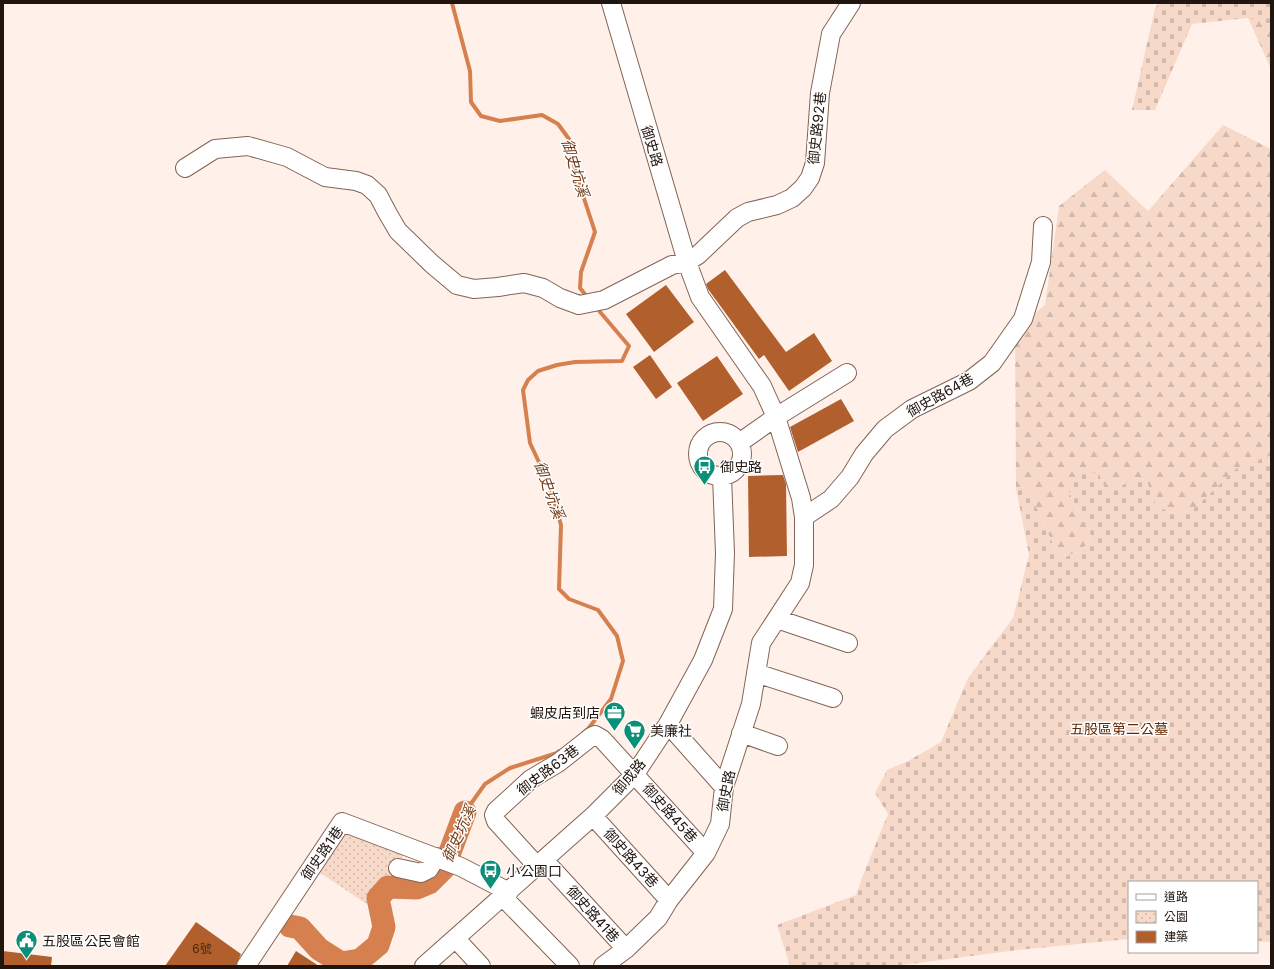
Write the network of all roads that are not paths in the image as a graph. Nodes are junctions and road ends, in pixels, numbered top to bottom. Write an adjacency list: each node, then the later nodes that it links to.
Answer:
1 (611, 3): 5 (street, 御史路)
2 (851, 3): 5 (street, 御史路92巷)
3 (185, 168): 5 (street)
4 (1043, 226): 10 (street, 御史路64巷)
5 (687, 262): 7 (street, 御史路)
6 (847, 373): 7 (street)
7 (776, 417): 8 (street); 10 (street, 御史路)
8 (739, 443): 9 (street); 9 (street)
9 (722, 476): 15 (street, 御成路)
10 (804, 517): 11 (street, 御史路)
11 (777, 619): 12 (street); 13 (street, 御史路)
12 (848, 643)
13 (756, 673): 14 (street); 16 (street, 御史路)
14 (833, 698)
15 (668, 724): 18 (street, 御成路); 19 (street)
16 (741, 733): 17 (street); 19 (street, 御史路)
17 (778, 746)
18 (635, 774): 20 (street, 御成路); 21 (street, 御史路45巷); 23 (street, 御史路63巷)
19 (724, 787): 21 (street, 御史路)
20 (593, 816): 23 (street, 御成路); 26 (street, 御史路43巷)
21 (706, 853): 26 (street, 御史路)
22 (436, 857): 24 (street); 25 (street); 29 (street, 御史路1巷)
23 (541, 863): 25 (street, 御成路); 28 (street, 御史路41巷)
24 (398, 868)
25 (506, 894): 27 (street, 御成路); 32 (street)
26 (670, 900): 28 (street, 御史路)
27 (456, 939): 30 (street, 御成路); 31 (street)
28 (626, 949): 33 (street, 御史路)
29 (246, 966)
30 (424, 966)
31 (481, 966)
32 (570, 966)
33 (603, 966)

